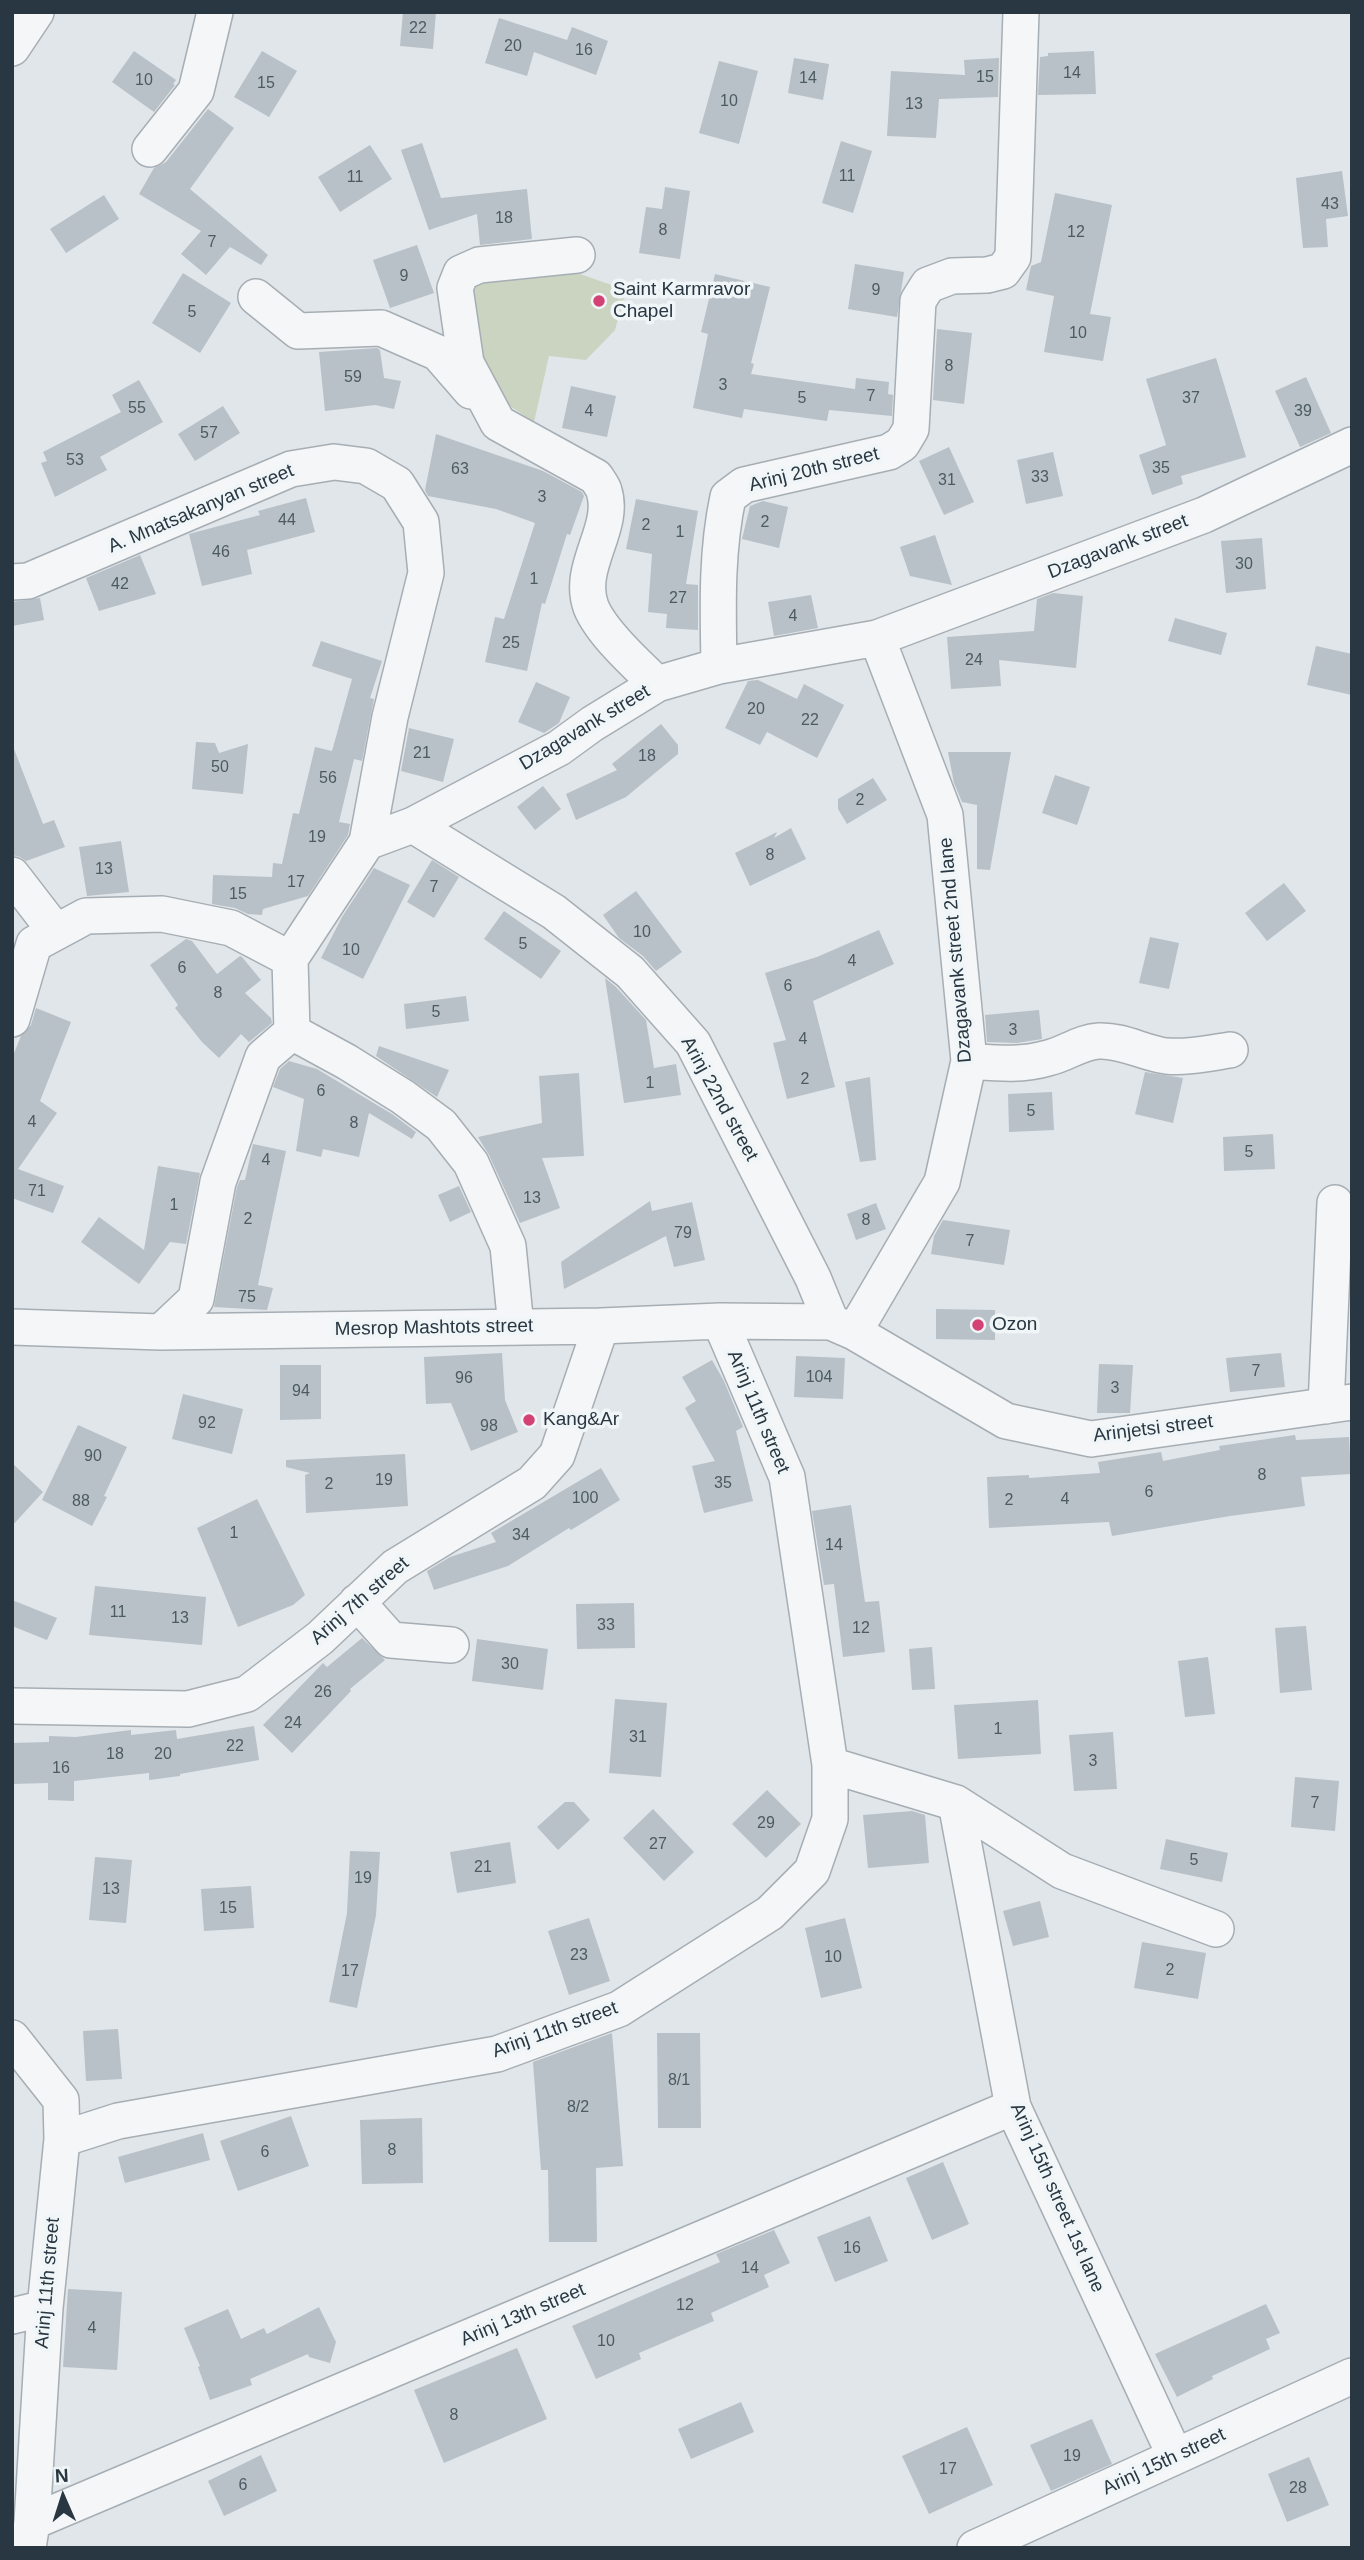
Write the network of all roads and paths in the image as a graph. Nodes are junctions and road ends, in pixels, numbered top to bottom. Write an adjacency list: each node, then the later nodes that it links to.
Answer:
1 (36, 12): 4 (street)
2 (215, 12): 5 (street)
3 (1021, 12): 12 (street, Arinj 20th street)
4 (12, 48)
5 (150, 149)
6 (577, 255): 8 (street)
7 (256, 297): 8 (street)
8 (498, 423): 13 (street)
9 (1352, 445): 11 (street, Dzagavank street)
10 (12, 582): 15 (street, A. Mnatsakanyan street)
11 (877, 638): 12 (street, Dzagavank street); 22 (street, Dzagavank street 2nd lane)
12 (719, 666): 13 (street, Dzagavank street)
13 (657, 684): 14 (street, Dzagavank street)
14 (413, 825): 15 (street, Dzagavank street); 28 (street, Arinj 22nd street)
15 (367, 842): 18 (street)
16 (12, 875): 17 (street)
17 (56, 932): 18 (street); 19 (street)
18 (290, 960): 20 (street)
19 (12, 1019)
20 (292, 1032): 27 (street); 29 (street)
21 (1230, 1050): 22 (street)
22 (969, 1061): 28 (street, Dzagavank street 2nd lane)
23 (1335, 1203): 30 (street)
24 (720, 1321): 26 (street, Mesrop Mashtots street); 28 (street, Mesrop Mashtots street); 34 (street, Arinj 11th street)
25 (12, 1326): 29 (street, Mesrop Mashtots street)
26 (601, 1326): 27 (street, Mesrop Mashtots street); 31 (street, Arinj 7th street)
27 (516, 1327): 29 (street, Mesrop Mashtots street)
28 (842, 1327): 30 (street, Arinjetsi street)
29 (161, 1332)
30 (1339, 1404)
31 (357, 1602): 32 (street); 33 (street, Arinj 7th street)
32 (451, 1645)
33 (12, 1706)
34 (830, 1766): 35 (street); 39 (street, Arinj 11th street)
35 (956, 1803): 36 (street); 38 (street, Arinj 15th street 1st lane)
36 (1216, 1929)
37 (12, 2038): 39 (street)
38 (1013, 2107): 42 (street, Arinj 15th street 1st lane); 43 (street, Arinj 13th street)
39 (62, 2139): 40 (street, Arinj 11th street)
40 (28, 2312): 43 (street, Arinj 11th street)
41 (1352, 2376): 42 (street, Arinj 15th street)
42 (1175, 2456): 44 (street, Arinj 15th street)
43 (30, 2535)
44 (975, 2548)

